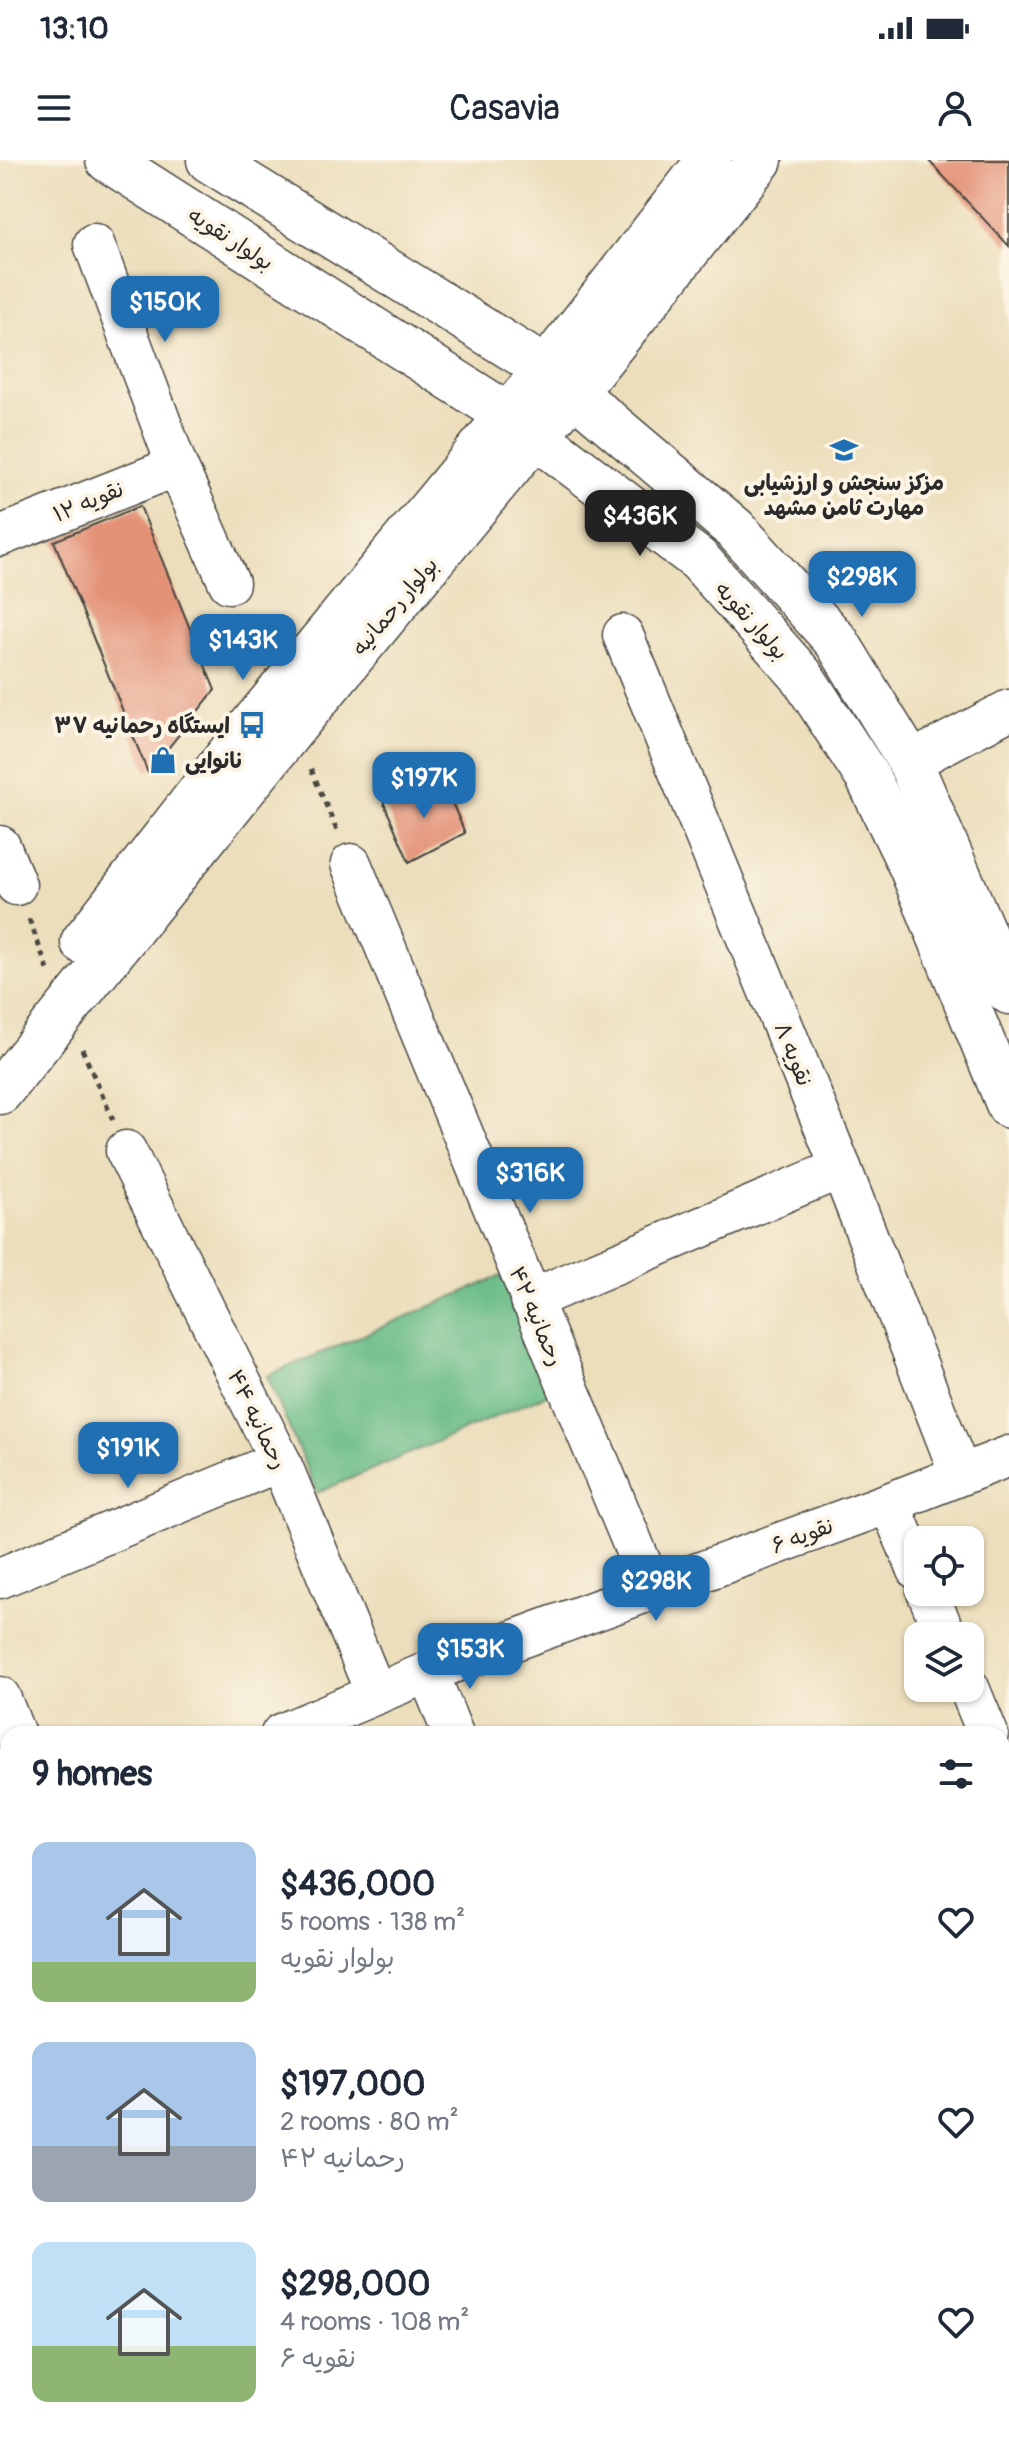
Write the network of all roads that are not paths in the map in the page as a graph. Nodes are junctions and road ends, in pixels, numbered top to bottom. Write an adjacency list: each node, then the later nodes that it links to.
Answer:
1 (108, 160): 7 (main road, بولوار نقویه)
2 (209, 160): 6 (main road)
3 (709, 160): 6 (main road, بولوار رحمانیه)
4 (760, 160): 6 (main road, بولوار رحمانیه)
5 (94, 244): 8 (street)
6 (560, 381): 7 (main road, بولوار رحمانیه); 13 (main road)
7 (522, 425): 18 (main road, بولوار رحمانیه); 21 (main road, بولوار نقویه)
8 (177, 466): 9 (street, نقویه ۱۲); 10 (street)
9 (0, 536)
10 (229, 583)
11 (623, 635): 23 (street, نقویه ۸)
12 (1009, 710): 13 (street)
13 (910, 762): 17 (main road)
14 (0, 846): 16 (street)
15 (351, 864): 24 (street, رحمانیه ۴۲)
16 (16, 885)
17 (1009, 992)
18 (59, 996): 19 (main road, بولوار رحمانیه); 20 (main road, بولوار رحمانیه)
19 (0, 1044)
20 (0, 1092)
21 (1009, 1106)
22 (126, 1151): 26 (street, رحمانیه ۴۴)
23 (841, 1168): 24 (street); 27 (street, نقویه ۸)
24 (530, 1300): 31 (street, رحمانیه ۴۲)
25 (1009, 1456): 27 (street, نقویه ۶)
26 (280, 1461): 30 (street); 33 (street, رحمانیه ۴۴)
27 (960, 1474): 28 (street, نقویه ۶)
28 (889, 1503): 29 (street); 31 (street, نقویه ۶)
29 (904, 1538)
30 (0, 1578)
31 (652, 1590): 32 (street, نقویه ۶)
32 (428, 1672): 33 (street, نقویه ۶); 38 (street)
33 (376, 1694): 37 (street, نقویه ۶)
34 (0, 1697): 36 (street)
35 (975, 1702): 39 (street)
36 (12, 1726)
37 (300, 1726)
38 (450, 1726)
39 (985, 1726)

